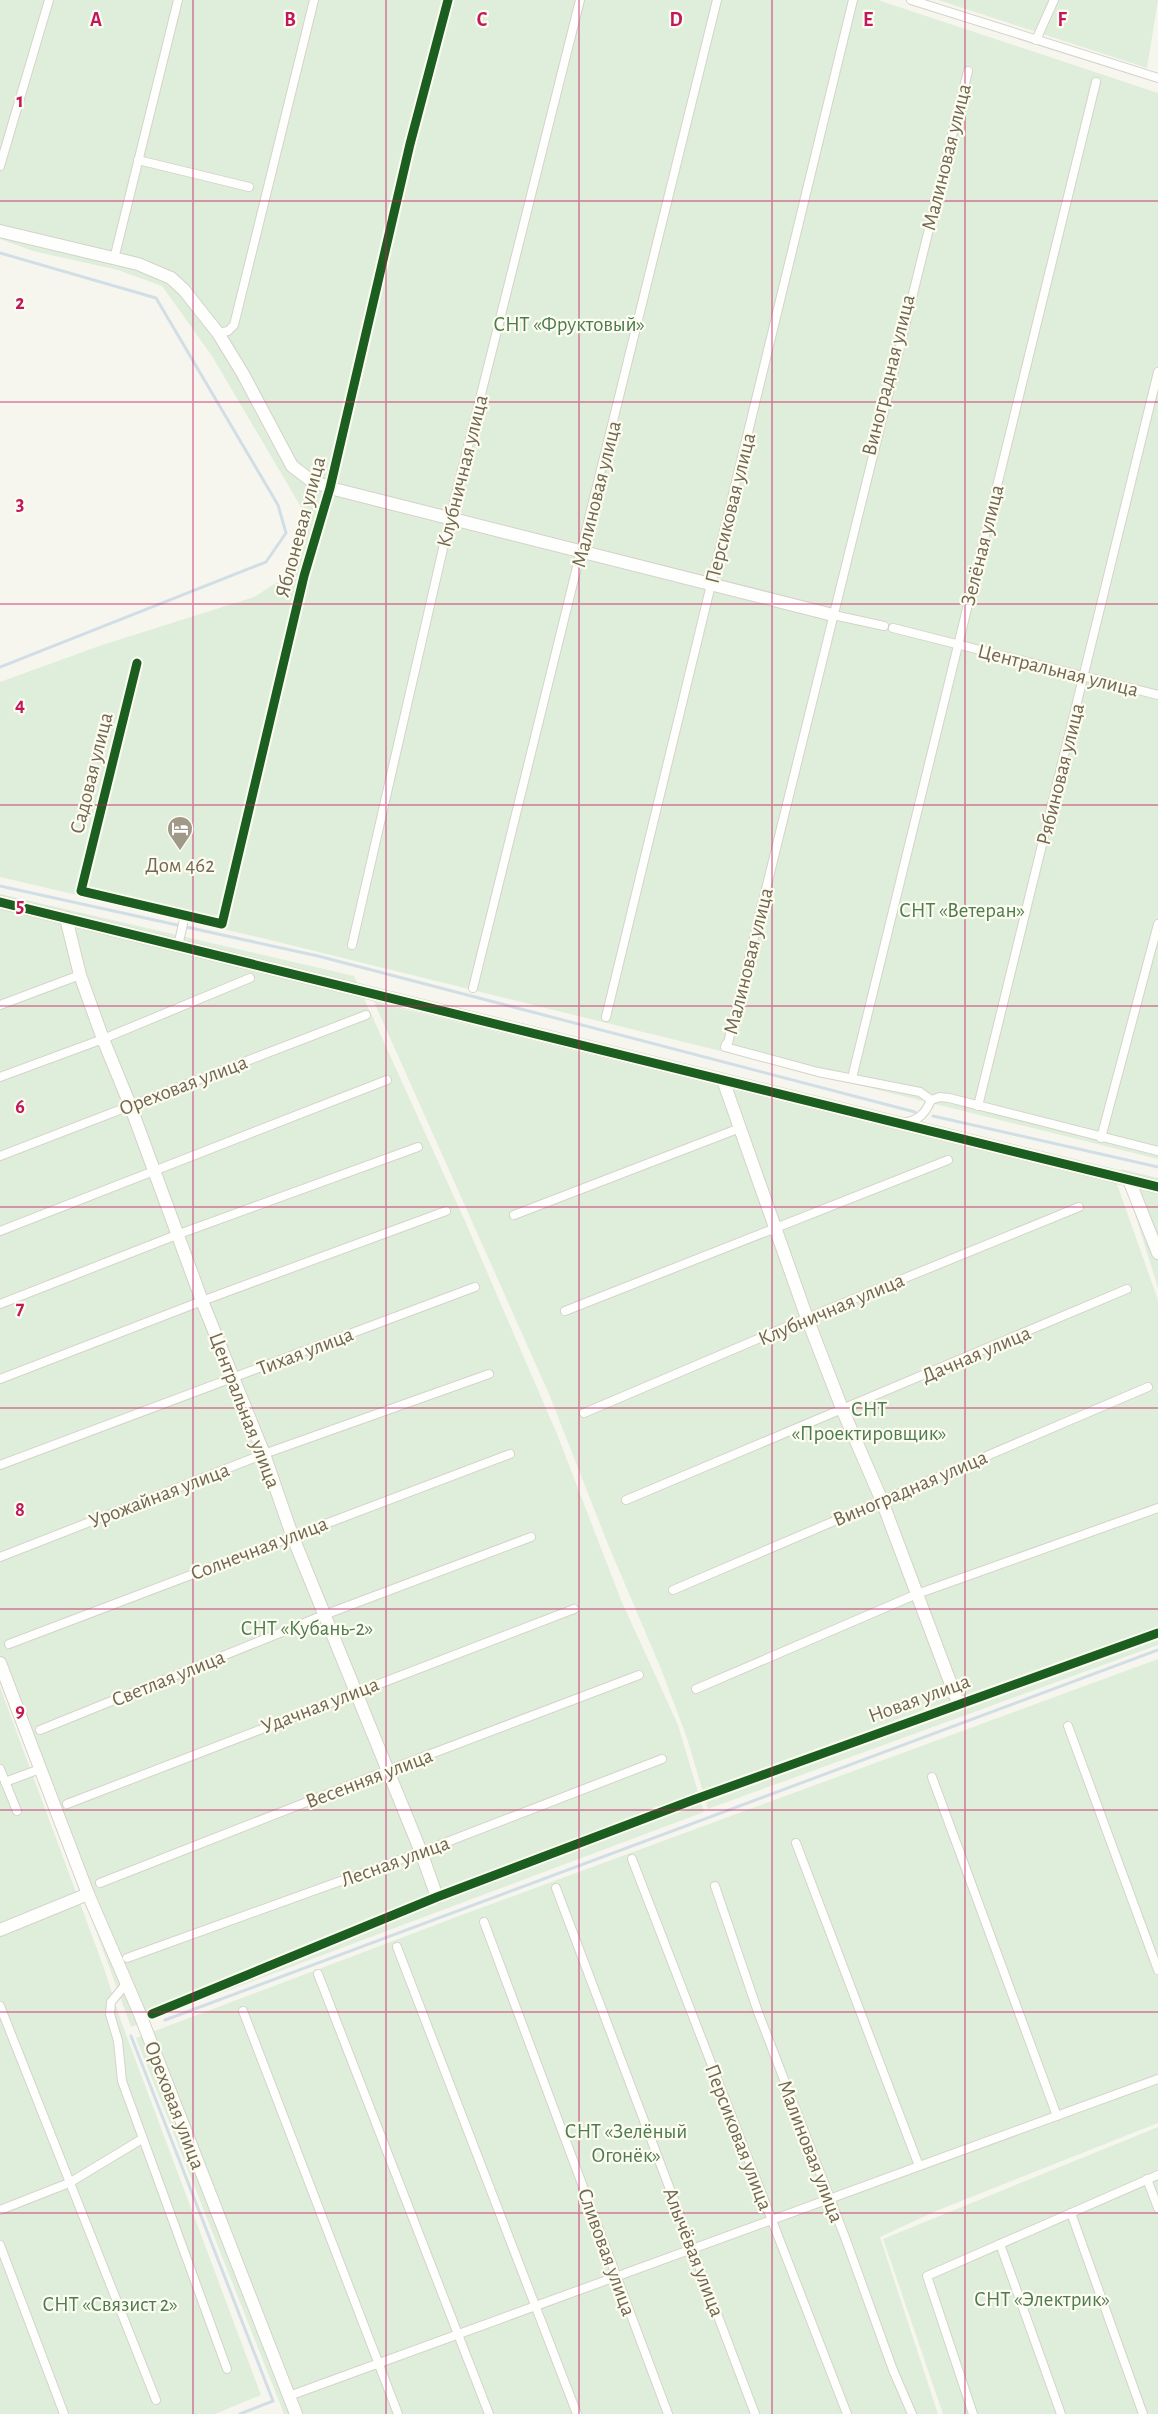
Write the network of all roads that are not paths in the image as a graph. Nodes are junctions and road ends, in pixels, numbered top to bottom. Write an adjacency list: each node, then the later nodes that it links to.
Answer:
1 (49, 0): 15 (street)
2 (178, 0): 14 (street)
3 (314, 0): 19 (street)
4 (448, 0): 21 (street, Яблоневая улица)
5 (579, 0): 22 (street, Клубничная улица)
6 (717, 0): 23 (street, Малиновая улица)
7 (853, 0): 24 (street, Персиковая улица)
8 (912, 0): 10 (street)
9 (1054, 0): 10 (street)
10 (1036, 40): 12 (street)
11 (966, 70): 25 (street, Виноградная улица)
12 (1158, 78)
13 (1095, 82): 26 (street, Зелёная улица)
14 (138, 160): 16 (street); 18 (street)
15 (0, 166)
16 (249, 187)
17 (0, 231): 18 (street)
18 (114, 259): 19 (street)
19 (218, 333): 21 (street)
20 (1158, 372): 28 (street, Рябиновая улица)
21 (330, 488): 22 (street); 35 (street, Яблоневая улица)
22 (450, 518): 23 (street); 37 (street, Клубничная улица)
23 (581, 553): 24 (street); 41 (street, Малиновая улица)
24 (711, 584): 25 (street); 44 (street, Персиковая улица)
25 (831, 615): 26 (street, Центральная улица); 29 (street, Виноградная улица); 46 (street, Малиновая улица)
26 (958, 645): 28 (street, Центральная улица); 48 (street, Зелёная улица)
27 (136, 663): 32 (street, Садовая улица)
28 (1084, 677): 30 (street, Центральная улица); 53 (street, Рябиновая улица)
29 (813, 681)
30 (1158, 695)
31 (798, 743): 46 (street)
32 (81, 891): 35 (street, Яблоневая улица)
33 (0, 902): 34 (street)
34 (66, 918): 38 (street); 39 (street, Центральная улица)
35 (183, 923): 38 (street)
36 (1158, 924): 56 (street)
37 (352, 945)
38 (178, 946): 50 (street)
39 (80, 975): 42 (street); 45 (street, Центральная улица)
40 (249, 978): 45 (street)
41 (473, 988)
42 (0, 1005)
43 (366, 1015): 52 (street, Ореховая улица)
44 (606, 1017)
45 (103, 1038): 47 (street); 52 (street, Центральная улица)
46 (726, 1047): 48 (street)
47 (0, 1077)
48 (852, 1078): 51 (street)
49 (387, 1080): 61 (street)
50 (723, 1080): 54 (street); 55 (street)
51 (931, 1100): 53 (street); 54 (street)
52 (130, 1105): 59 (street, Ореховая улица); 61 (street, Центральная улица)
53 (978, 1106): 56 (street)
54 (900, 1124): 62 (street)
55 (740, 1128): 66 (street); 67 (street)
56 (1101, 1138): 58 (street)
57 (418, 1147): 69 (street)
58 (1158, 1151)
59 (0, 1156)
60 (948, 1160): 67 (street)
61 (154, 1170): 68 (street); 69 (street, Центральная улица)
62 (1129, 1180): 63 (street); 70 (street)
63 (1158, 1187)
64 (1079, 1206): 76 (street, Клубничная улица)
65 (446, 1211): 73 (street)
66 (514, 1215)
67 (776, 1226): 75 (street); 76 (street)
68 (0, 1231)
69 (179, 1234): 73 (street, Центральная улица); 74 (street)
70 (1158, 1253)
71 (475, 1287): 78 (street, Тихая улица)
72 (1127, 1289): 81 (street, Дачная улица)
73 (202, 1301): 78 (street, Центральная улица); 79 (street)
74 (0, 1304)
75 (565, 1311)
76 (807, 1318): 81 (street); 82 (street, Клубничная улица)
77 (489, 1374): 83 (street, Урожайная улица)
78 (235, 1377): 83 (street, Центральная улица); 85 (street, Тихая улица)
79 (0, 1379)
80 (1148, 1387): 87 (street, Виноградная улица)
81 (843, 1410): 86 (street, Дачная улица); 87 (street)
82 (584, 1413)
83 (264, 1454): 89 (street, Центральная улица); 91 (street, Урожайная улица)
84 (510, 1454): 89 (street, Солнечная улица)
85 (0, 1465)
86 (626, 1500)
87 (882, 1501): 92 (street, Виноградная улица); 93 (street)
88 (1158, 1508): 93 (street)
89 (292, 1535): 95 (street, Центральная улица); 97 (street, Солнечная улица)
90 (531, 1537): 95 (street, Светлая улица)
91 (0, 1557)
92 (673, 1590)
93 (917, 1594): 100 (street); 102 (street)
94 (574, 1609): 101 (street, Удачная улица)
95 (324, 1615): 101 (street, Центральная улица); 104 (street, Светлая улица)
96 (1158, 1632): 102 (street, Новая улица)
97 (9, 1644)
98 (0, 1663): 107 (street, Ореховая улица)
99 (639, 1674): 108 (street, Весенняя улица)
100 (696, 1689)
101 (355, 1692): 108 (street, Центральная улица); 111 (street, Удачная улица)
102 (958, 1703): 120 (street, Новая улица)
103 (1068, 1726): 125 (street)
104 (40, 1730)
105 (662, 1759): 114 (street, Лесная улица)
106 (0, 1769): 110 (street)
107 (40, 1769): 110 (street); 119 (street, Ореховая улица)
108 (386, 1770): 114 (street, Центральная улица); 116 (street, Весенняя улица)
109 (932, 1777): 132 (street)
110 (5, 1782): 112 (street)
111 (67, 1804)
112 (17, 1811)
113 (796, 1843): 134 (street)
114 (421, 1852): 120 (street, Центральная улица); 124 (street, Лесная улица)
115 (632, 1859): 142 (street, Персиковая улица)
116 (100, 1883)
117 (715, 1886): 138 (street, Малиновая улица)
118 (556, 1888): 145 (street, Алычёвая улица)
119 (88, 1893): 122 (street); 127 (street, Ореховая улица)
120 (437, 1898): 130 (street, Новая улица)
121 (484, 1922): 146 (street, Сливовая улица)
122 (0, 1930)
123 (397, 1947): 147 (street)
124 (127, 1958)
125 (1158, 1970)
126 (318, 1974): 148 (street)
127 (126, 1984): 133 (street); 151 (street, Ореховая улица)
128 (0, 2006): 137 (street)
129 (243, 2011): 149 (street)
130 (152, 2014)
131 (1158, 2079): 132 (street)
132 (1057, 2116): 134 (street)
133 (142, 2139): 137 (street); 150 (street)
134 (919, 2166): 138 (street)
135 (1158, 2175): 136 (street)
136 (1148, 2180): 139 (street); 141 (street)
137 (69, 2183): 140 (street); 152 (street)
138 (829, 2199): 142 (street); 161 (street, Малиновая улица)
139 (1158, 2208)
140 (0, 2210)
141 (1071, 2213): 143 (street); 164 (street)
142 (772, 2220): 145 (street); 160 (street, Персиковая улица)
143 (1000, 2244): 162 (street); 163 (street)
144 (0, 2246): 153 (street)
145 (693, 2249): 146 (street); 159 (street, Алычёвая улица)
146 (616, 2276): 147 (street); 158 (street, Сливовая улица)
147 (535, 2306): 148 (street); 157 (street)
148 (458, 2334): 149 (street); 156 (street)
149 (379, 2363): 151 (street); 155 (street)
150 (227, 2369)
151 (289, 2396): 154 (street, Ореховая улица)
152 (156, 2400)
153 (64, 2414)
154 (296, 2414)
155 (398, 2414)
156 (489, 2414)
157 (577, 2414)
158 (668, 2414)
159 (755, 2414)
160 (847, 2414)
161 (912, 2414)
162 (973, 2414)
163 (1061, 2414)
164 (1143, 2414)

